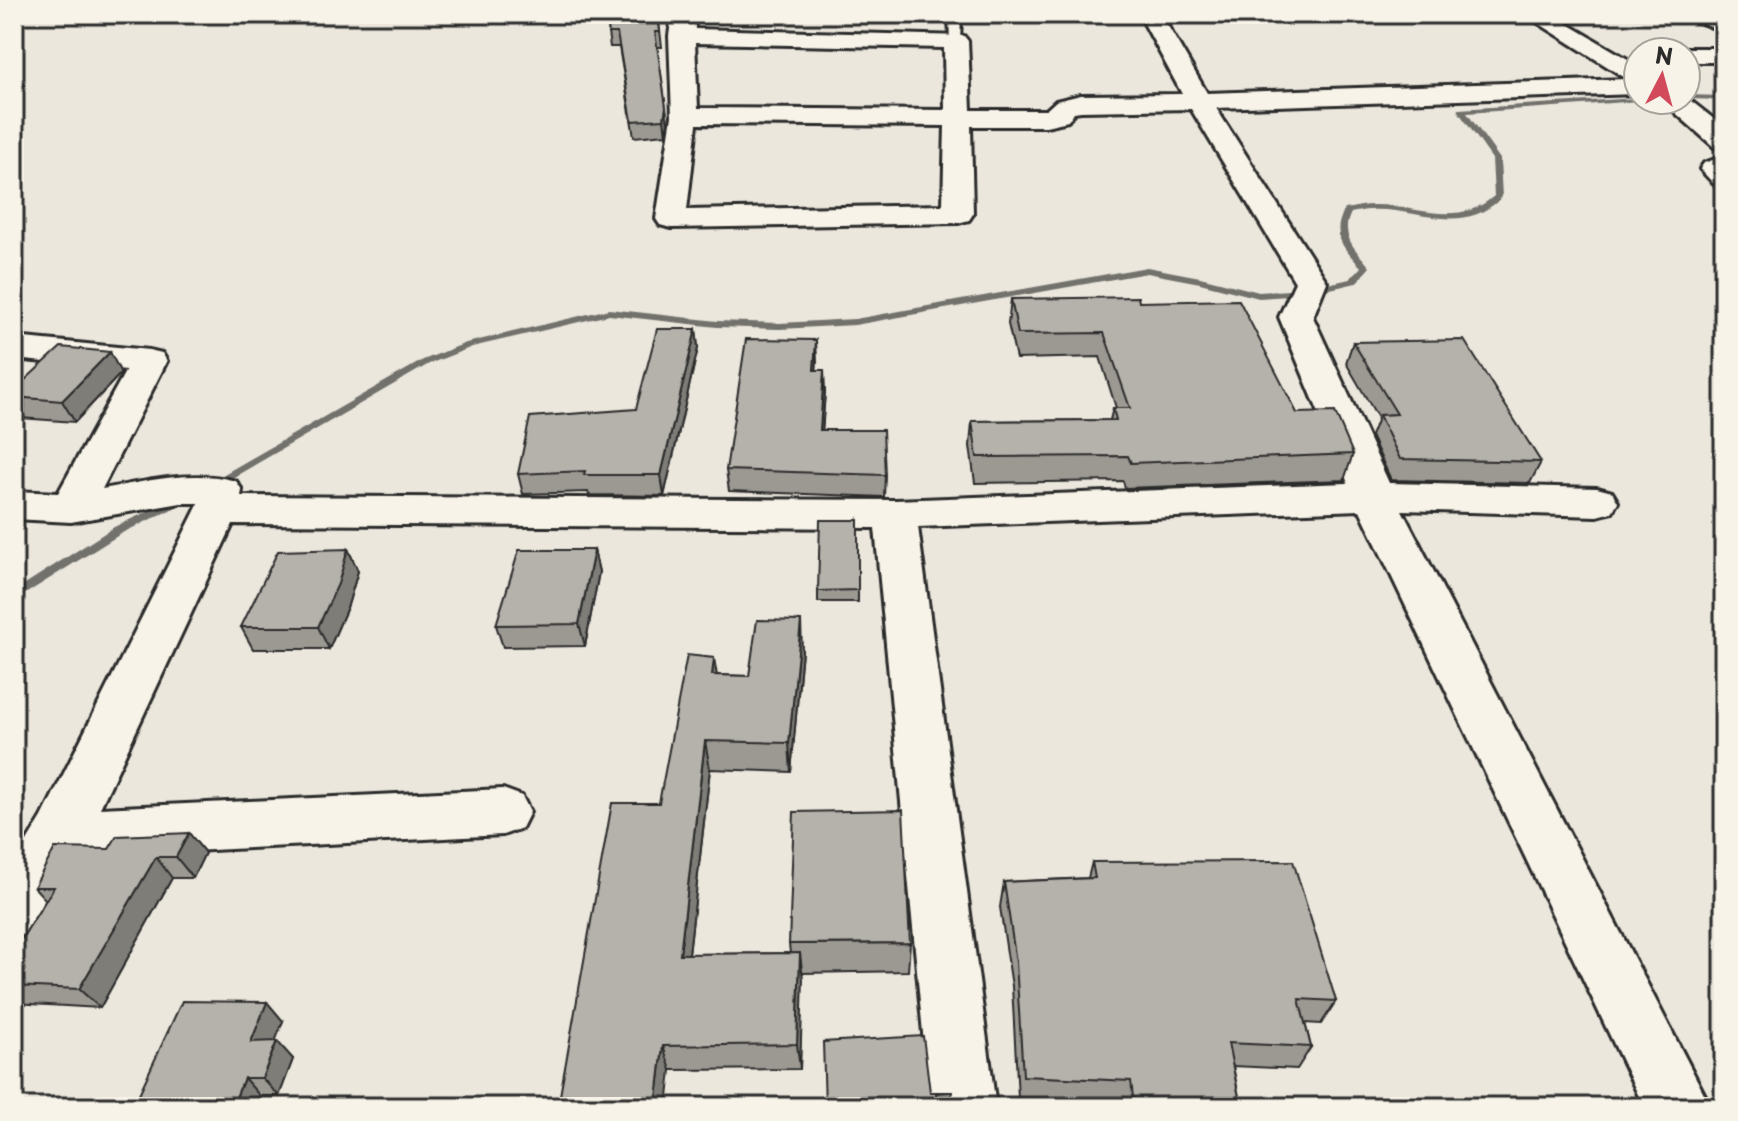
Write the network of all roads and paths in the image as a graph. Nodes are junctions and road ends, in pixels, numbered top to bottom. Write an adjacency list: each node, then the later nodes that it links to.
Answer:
1 (955, 14): 7 (lane)
2 (1150, 14): 14 (street)
3 (1535, 14): 8 (street)
4 (1699, 14): 6 (street)
5 (682, 25): 7 (street); 15 (street)
6 (1724, 25)
7 (956, 41): 17 (street)
8 (1601, 53): 9 (street); 12 (street)
9 (1622, 53)
10 (1702, 55): 11 (street)
11 (1724, 55)
12 (1622, 65)
13 (1622, 87): 14 (street)
14 (1199, 101): 17 (street); 22 (street)
15 (685, 116): 17 (street); 17 (street)
16 (1693, 116): 18 (street)
17 (958, 118)
18 (1724, 141)
19 (1724, 164): 20 (street)
20 (1724, 178)
21 (14, 348): 26 (street)
22 (1374, 496): 24 (street); 27 (street); 32 (street)
23 (207, 497): 26 (street); 27 (street); 29 (street)
24 (1597, 502)
25 (14, 505): 26 (street)
26 (71, 508)
27 (895, 514): 31 (street)
28 (503, 812): 29 (street)
29 (61, 834): 30 (street)
30 (14, 917)
31 (963, 1107)
32 (1678, 1107)

